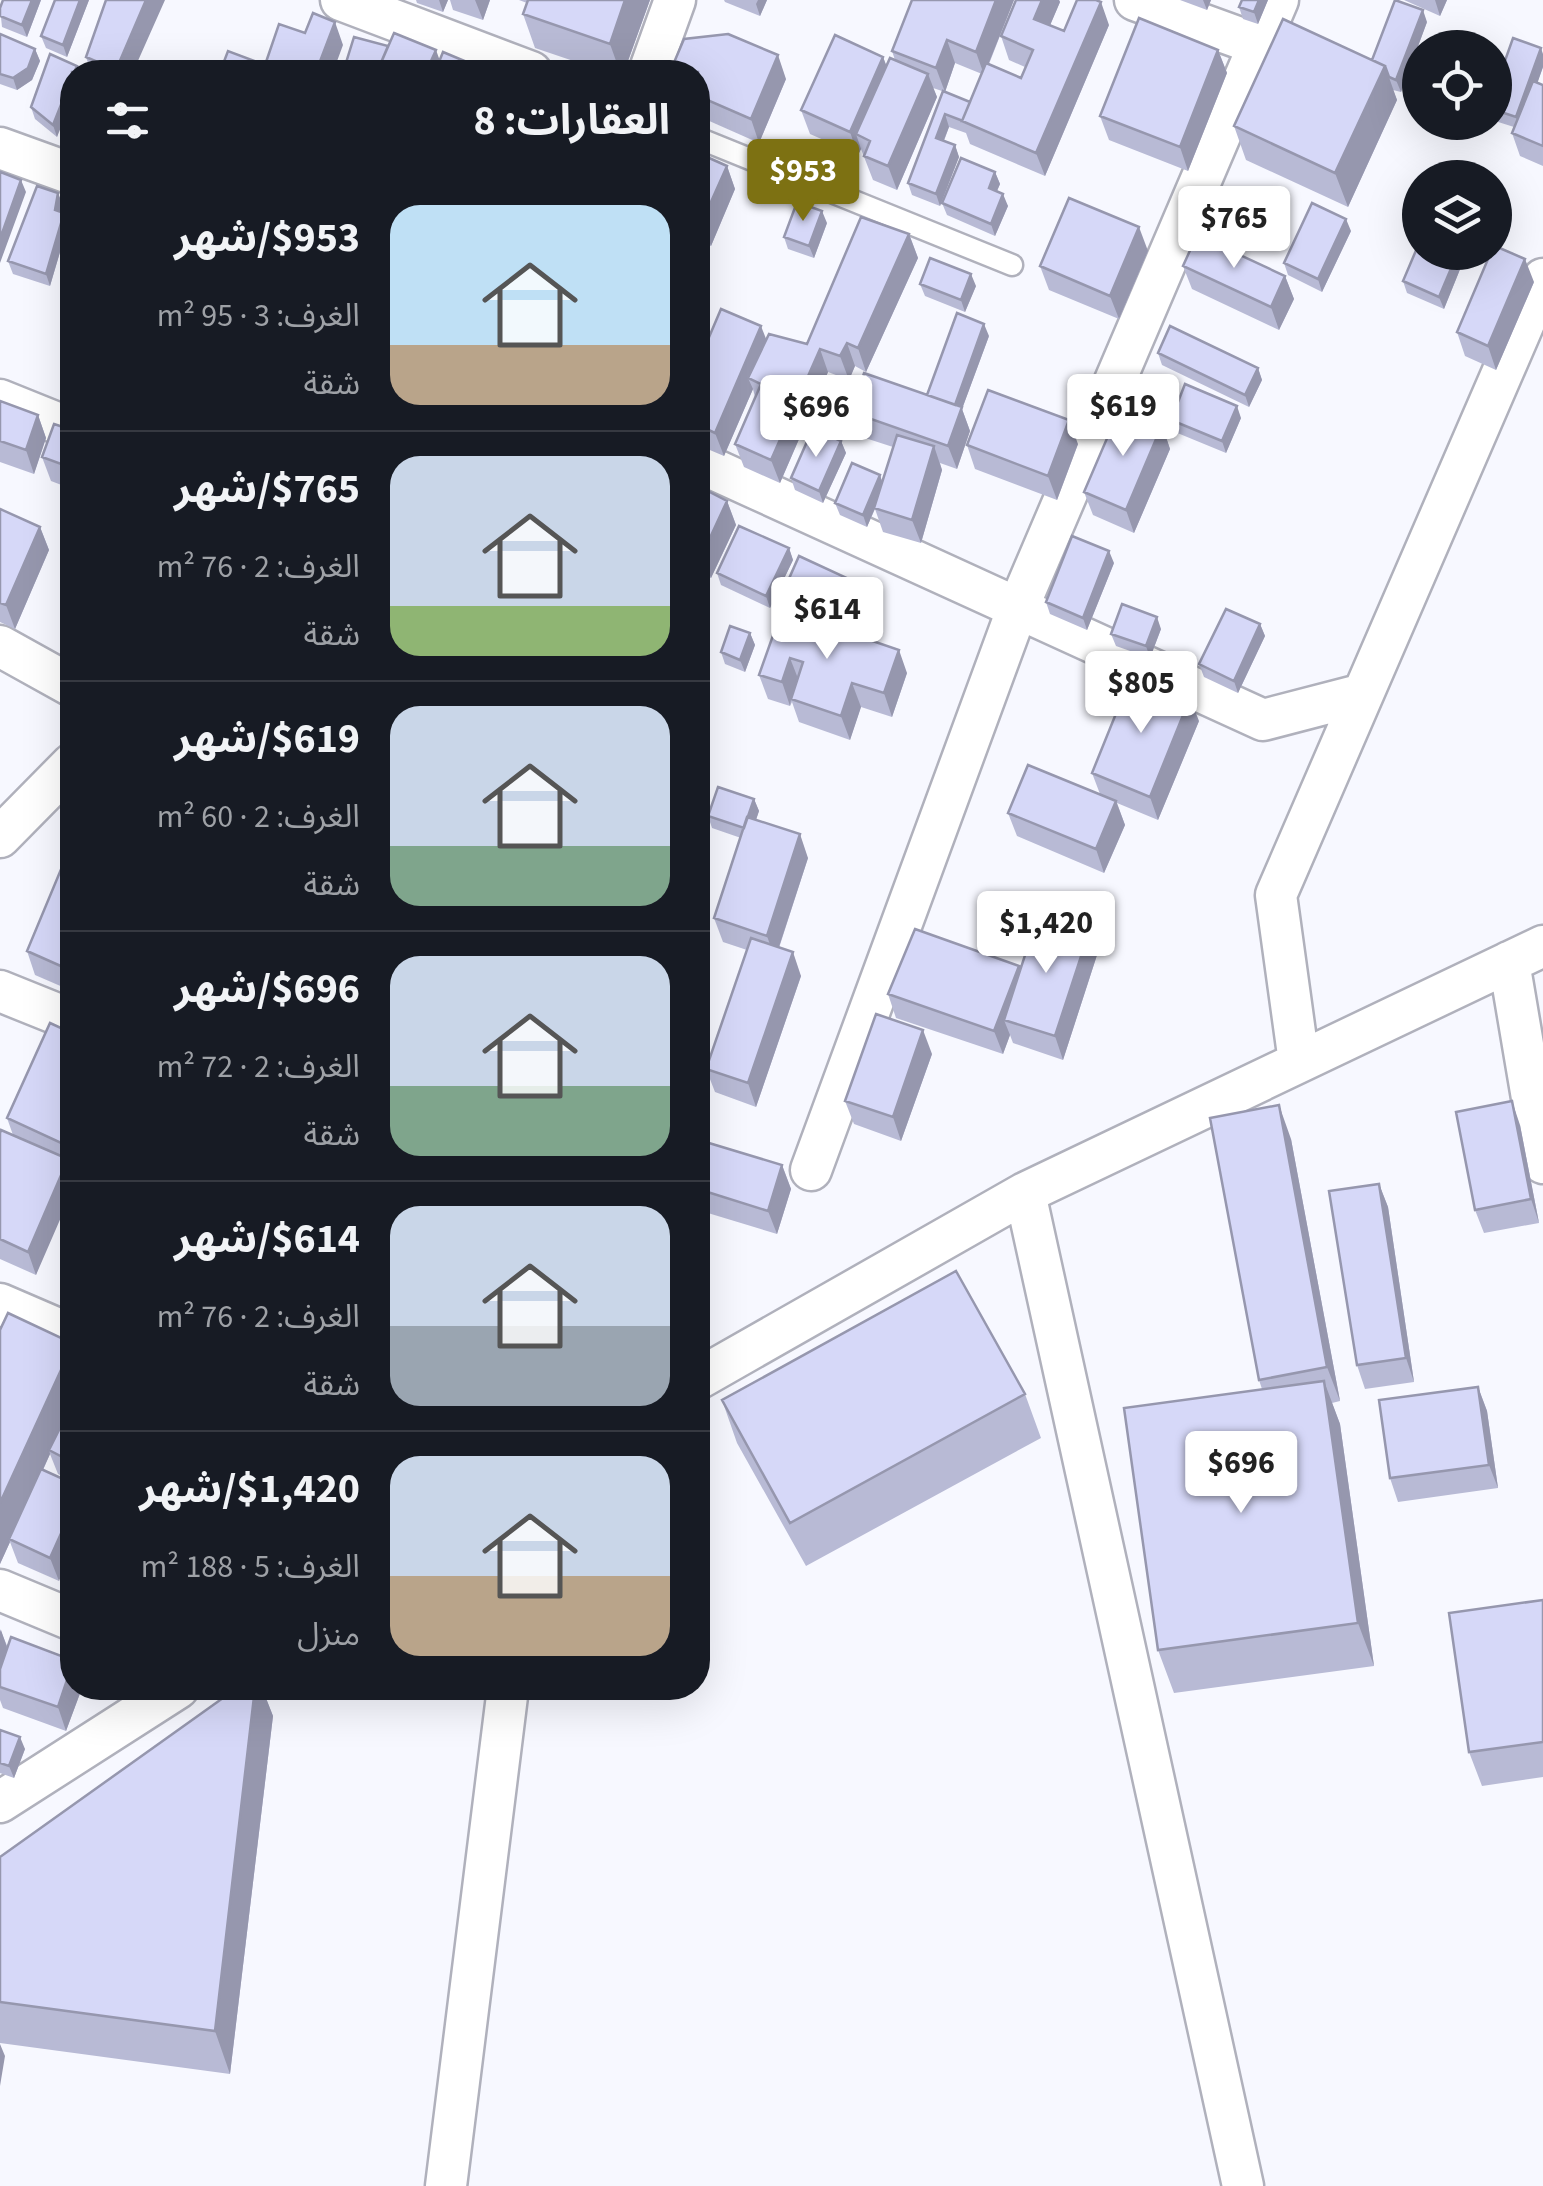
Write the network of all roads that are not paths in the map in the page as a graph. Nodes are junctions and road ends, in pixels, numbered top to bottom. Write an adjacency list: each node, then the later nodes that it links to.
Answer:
1 (342, 0): 6 (street)
2 (675, 0): 7 (street)
3 (1136, 0): 5 (street)
4 (1278, 0): 5 (street)
5 (1259, 45): 16 (street)
6 (500, 60)
7 (652, 60)
8 (710, 143): 11 (lane)
9 (0, 148): 10 (street)
10 (60, 170)
11 (1012, 265)
12 (1543, 279): 19 (street)
13 (0, 400): 14 (street)
14 (60, 424)
15 (710, 468): 16 (street)
16 (1017, 610): 19 (street); 27 (street)
17 (0, 646): 18 (street)
18 (60, 679)
19 (1364, 694): 25 (street)
20 (60, 776): 21 (street)
21 (0, 838)
22 (1526, 954): 25 (street); 26 (street)
23 (0, 991): 24 (street)
24 (60, 1015)
25 (1299, 1062): 28 (street)
26 (1543, 1163)
27 (812, 1170)
28 (1025, 1193): 31 (street); 38 (street)
29 (0, 1304): 30 (street)
30 (60, 1330)
31 (710, 1371)
32 (0, 1590): 33 (street)
33 (60, 1615)
34 (159, 1700): 36 (street)
35 (507, 1700): 37 (street)
36 (0, 1802)
37 (446, 2186)
38 (1243, 2186)

